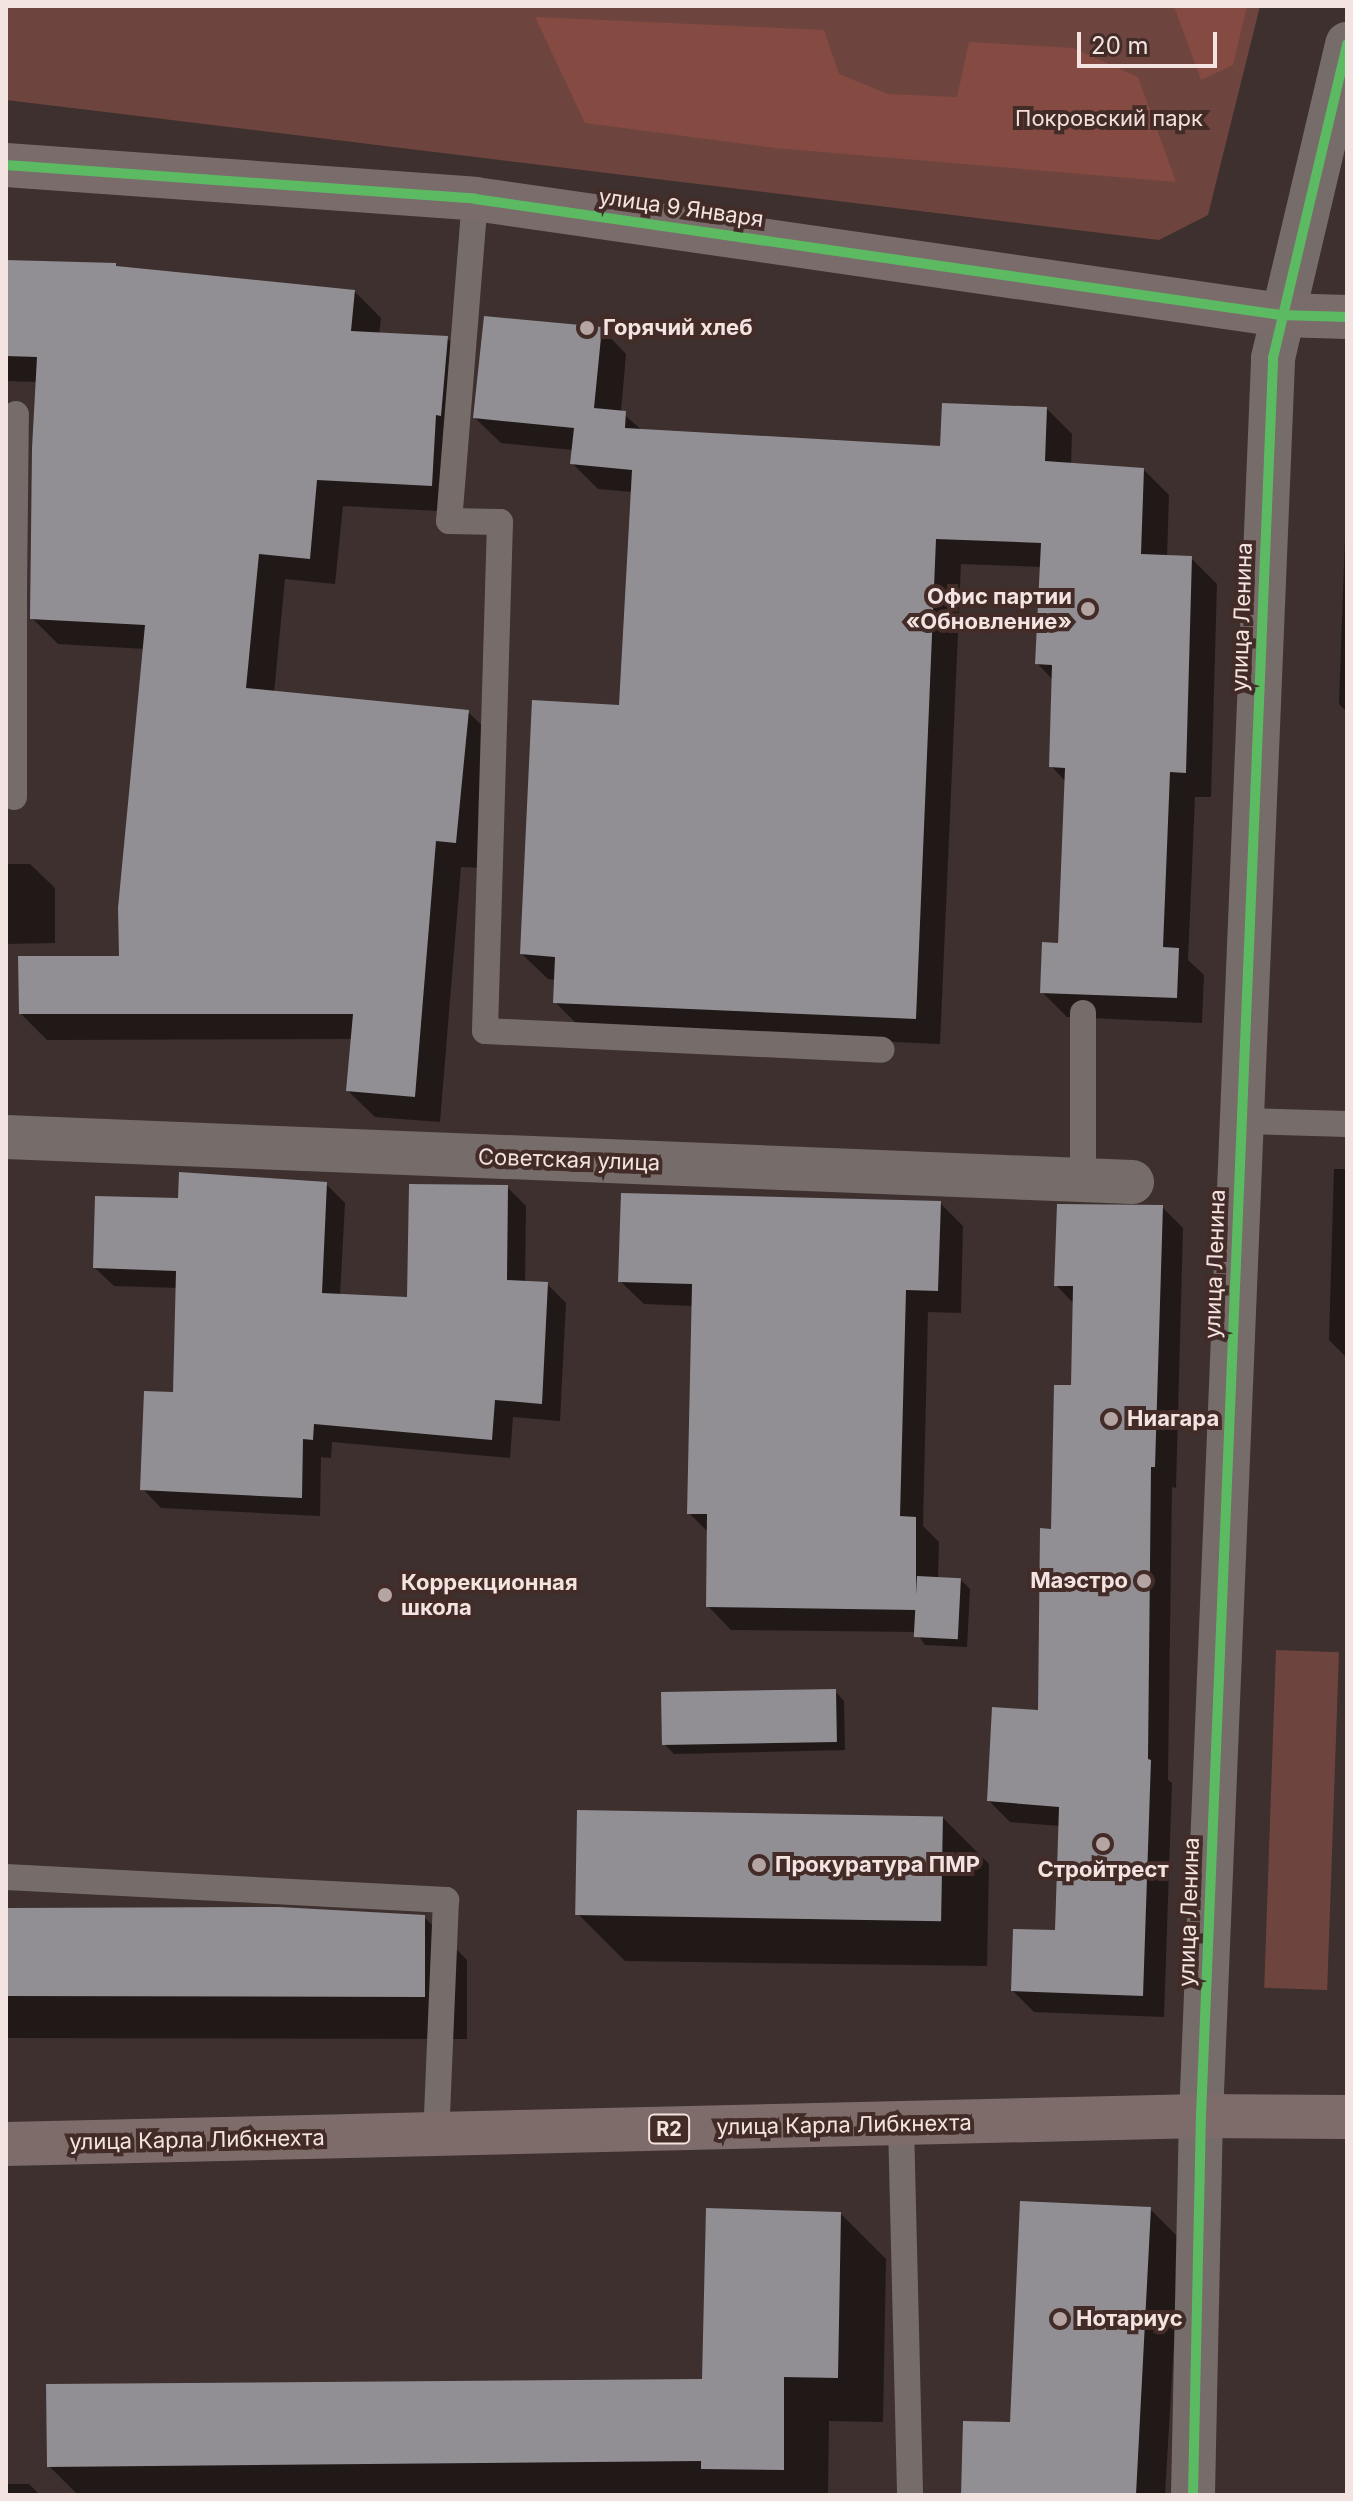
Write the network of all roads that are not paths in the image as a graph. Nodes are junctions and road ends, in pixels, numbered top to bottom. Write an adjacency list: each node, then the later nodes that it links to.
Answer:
1 (1347, 44): 4 (street, улица Ленина)
2 (6, 165): 3 (street, улица 9 Января)
3 (475, 199): 4 (street, улица 9 Января); 10 (lane)
4 (1281, 315): 5 (street, улица 9 Января); 11 (street, улица Ленина)
5 (1347, 317)
6 (16, 414): 7 (lane)
7 (10, 595): 8 (lane)
8 (14, 797)
9 (1083, 1013): 14 (lane)
10 (882, 1050)
11 (1241, 1121): 12 (lane); 17 (street, улица Ленина)
12 (1347, 1124)
13 (6, 1137): 14 (street, Советская улица)
14 (1083, 1180): 15 (street, Советская улица)
15 (1132, 1182)
16 (6, 1877): 20 (lane)
17 (1201, 2116): 18 (main road, улица Карла Либкнехта / R2); 19 (main road, улица Карла Либкнехта / R2); 23 (street, улица Ленина)
18 (1347, 2117)
19 (901, 2124): 20 (main road, улица Карла Либкнехта / R2); 22 (lane)
20 (436, 2134): 21 (main road, улица Карла Либкнехта / R2)
21 (6, 2144)
22 (910, 2494)
23 (1193, 2495)

